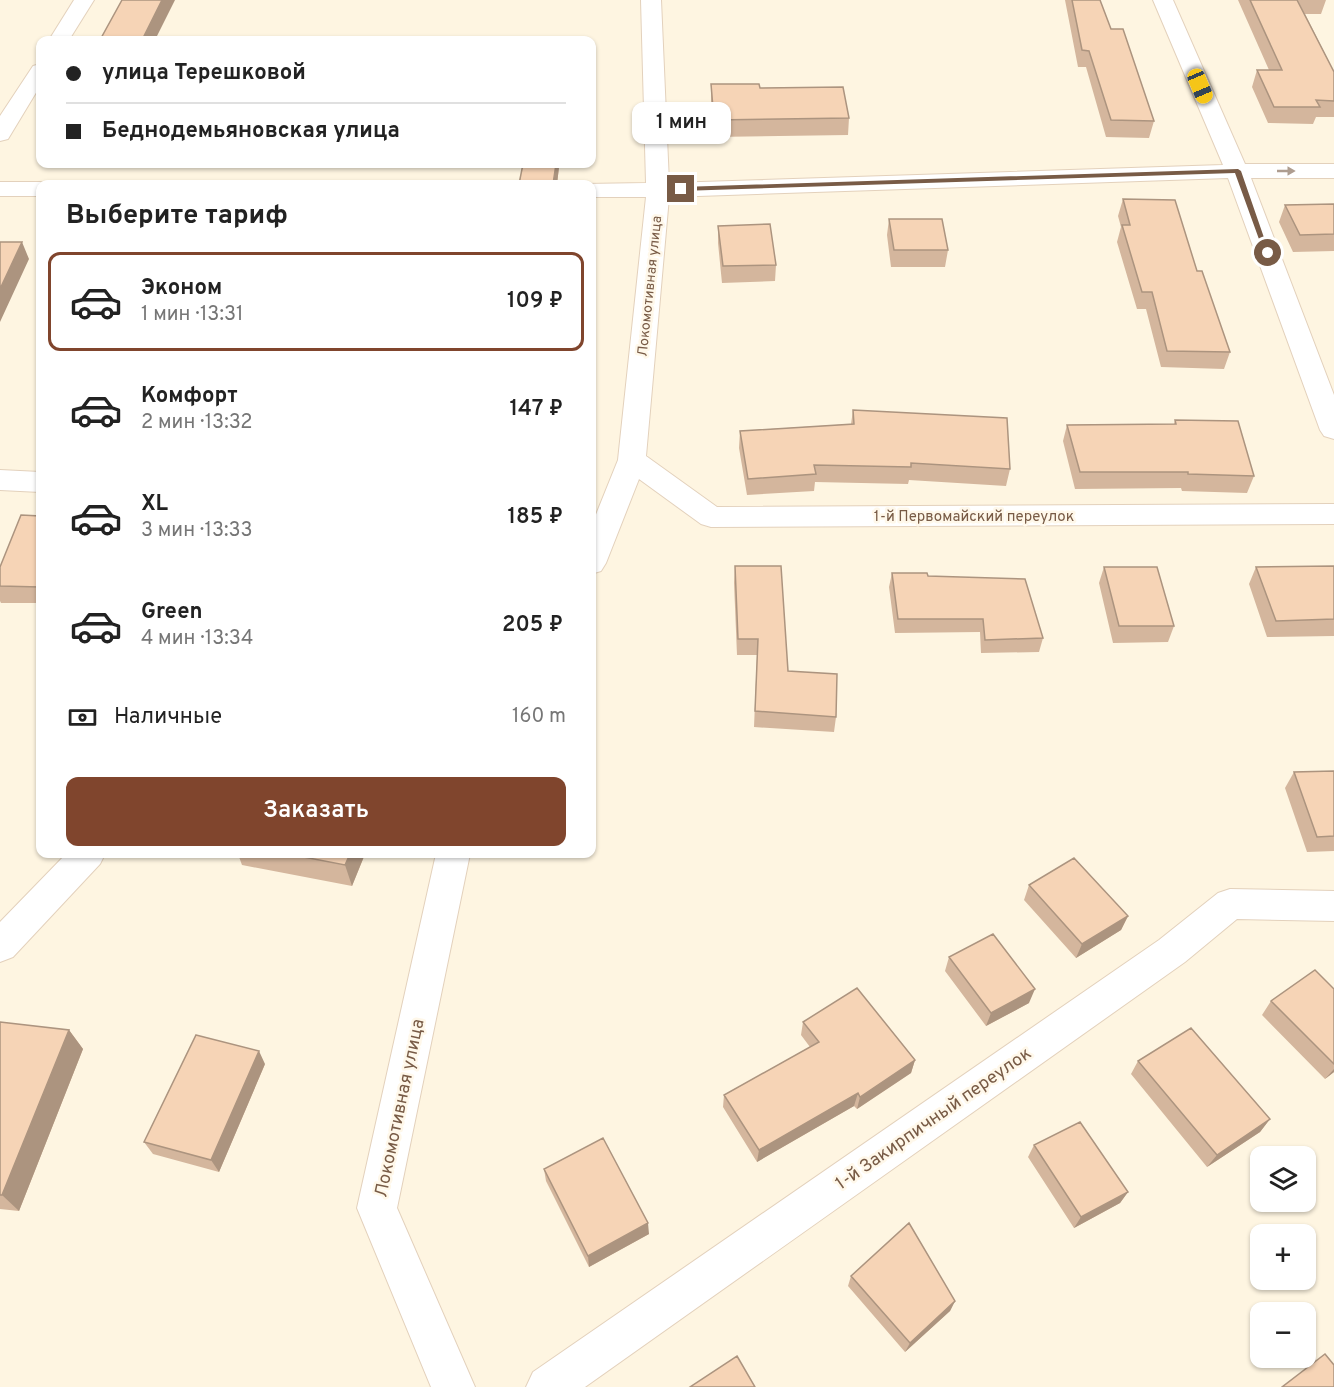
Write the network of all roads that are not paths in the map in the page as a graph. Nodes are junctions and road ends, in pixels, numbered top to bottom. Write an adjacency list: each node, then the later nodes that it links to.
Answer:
1 (84, 0): 4 (street)
2 (651, 0): 12 (street, Локомотивная улица)
3 (1163, 0): 7 (street)
4 (62, 36)
5 (36, 76): 6 (street)
6 (0, 134)
7 (1238, 171): 8 (street, one-way to 8); 12 (street); 13 (street)
8 (1334, 171)
9 (0, 189): 10 (street)
10 (36, 189)
11 (596, 190): 12 (street)
12 (658, 190): 15 (street, Локомотивная улица)
13 (1323, 382): 14 (street)
14 (1334, 430)
15 (632, 460): 18 (street, 1-й Первомайский переулок); 19 (street, Локомотивная улица)
16 (0, 480): 17 (street)
17 (36, 482)
18 (1334, 514)
19 (596, 550)
20 (84, 858): 23 (street)
21 (452, 858): 24 (street, Локомотивная улица)
22 (1334, 906): 25 (street, 1-й Закирпичный переулок)
23 (0, 946)
24 (453, 1387)
25 (548, 1387)

